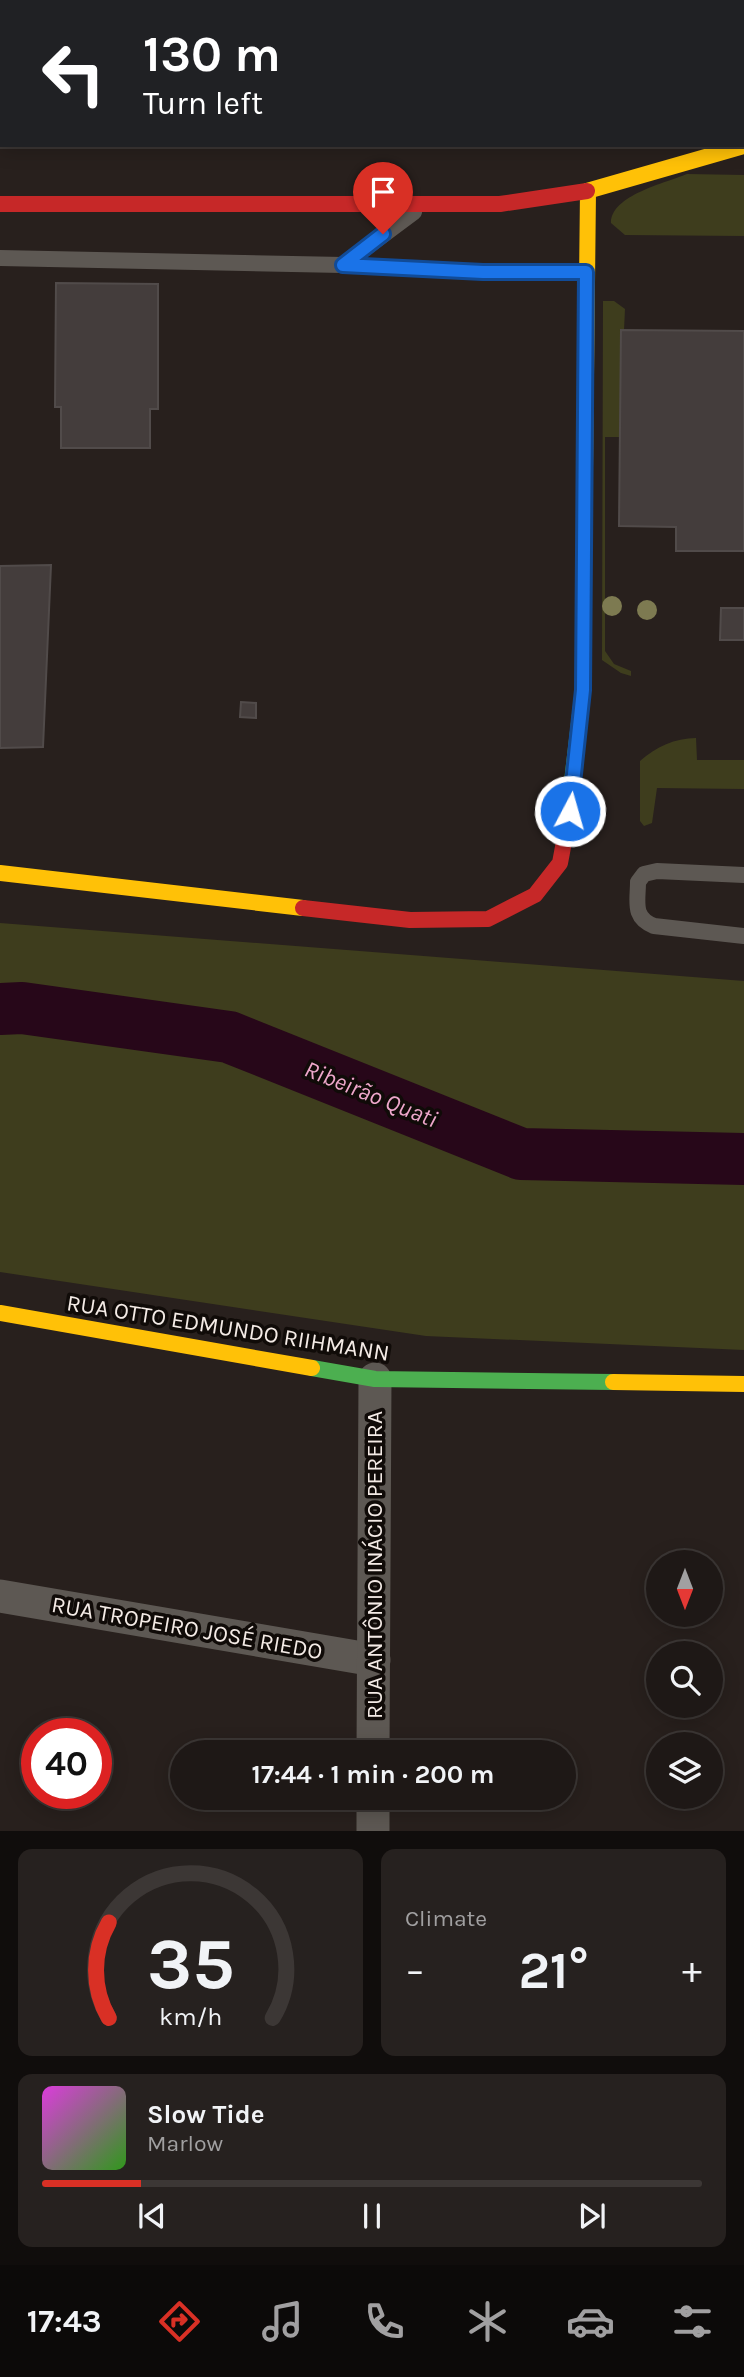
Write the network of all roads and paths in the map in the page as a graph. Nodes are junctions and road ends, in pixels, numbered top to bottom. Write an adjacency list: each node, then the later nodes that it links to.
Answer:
1 (734, 147): 2 (main road)
2 (588, 191): 4 (main road); 7 (main road)
3 (0, 204): 4 (main road)
4 (424, 204): 6 (lane)
5 (0, 258): 6 (lane)
6 (343, 265): 7 (lane)
7 (586, 272): 8 (main road)
8 (0, 873)
9 (744, 875): 10 (lane)
10 (744, 936)
11 (0, 1313): 12 (main road, RUA OTTO EDMUNDO RIIHMANN)
12 (375, 1379): 13 (main road, RUA OTTO EDMUNDO RIIHMANN); 15 (street, RUA ANTÔNIO INÁCIO PEREIRA)
13 (744, 1384)
14 (0, 1596): 15 (street, RUA TROPEIRO JOSÉ RIEDO)
15 (374, 1660): 16 (street, RUA ANTÔNIO INÁCIO PEREIRA)
16 (373, 1740)
17 (373, 1810): 18 (street)
18 (373, 1831)

